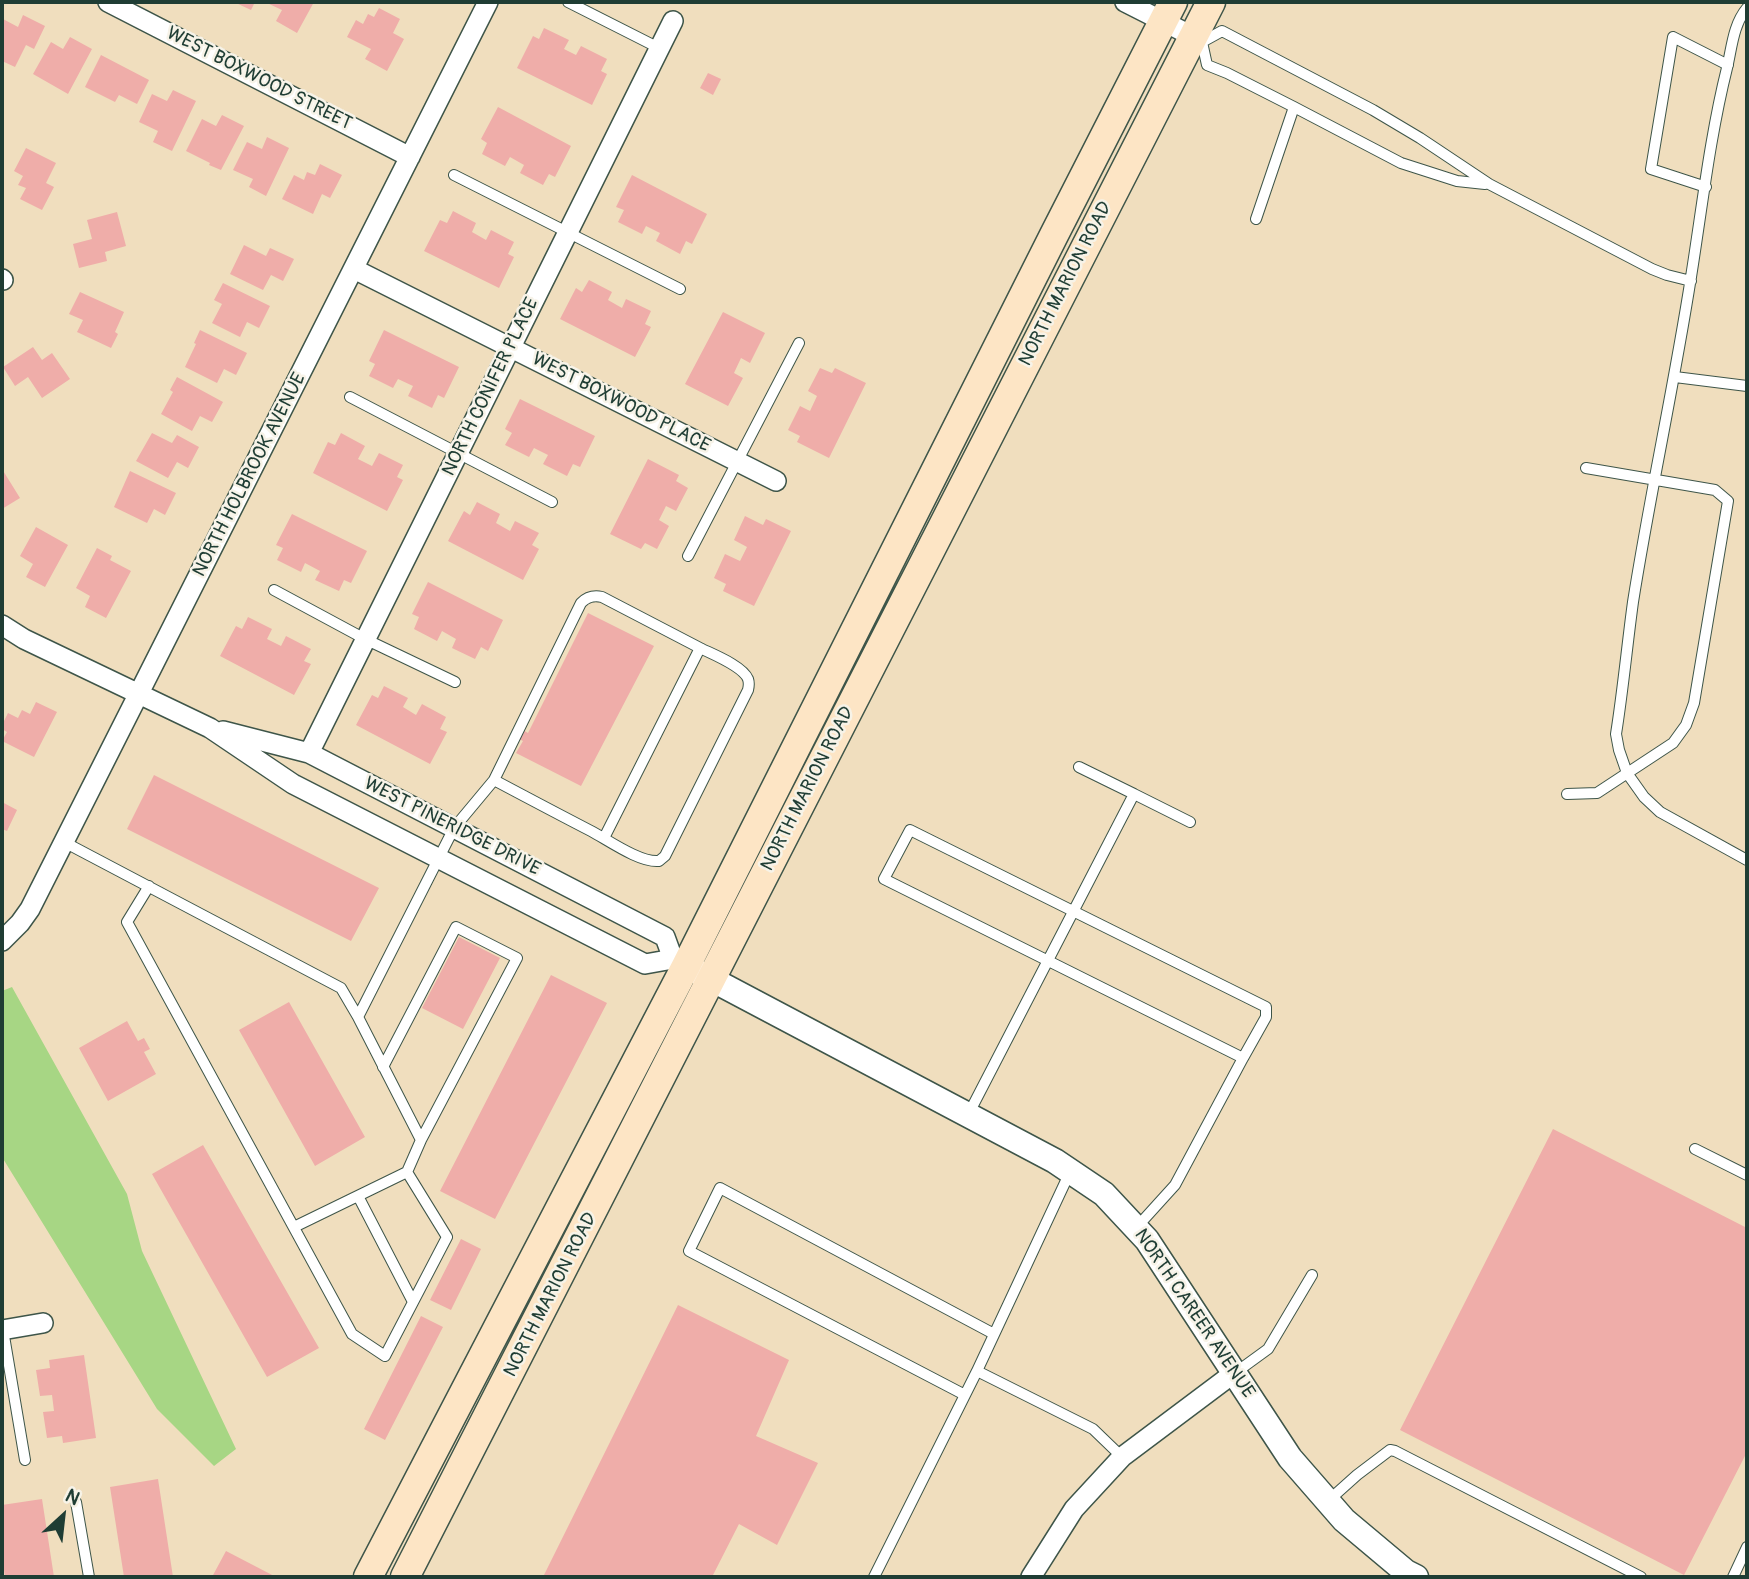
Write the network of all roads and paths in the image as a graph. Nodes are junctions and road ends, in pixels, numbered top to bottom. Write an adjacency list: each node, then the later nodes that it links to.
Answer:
1 (108, 2): 14 (street, WEST BOXWOOD STREET)
2 (488, 2): 14 (street, NORTH HOLBROOK AVENUE)
3 (568, 2): 11 (lane)
4 (1125, 2): 7 (street)
5 (1211, 2): 10 (main road, NORTH MARION ROAD)
6 (1747, 8): 9 (lane)
7 (1168, 12): 10 (street); 57 (main road, NORTH MARION ROAD)
8 (673, 21): 11 (street, NORTH CONIFER PLACE)
9 (1743, 27): 12 (lane)
10 (1198, 39): 13 (lane); 16 (lane); 59 (main road, NORTH MARION ROAD)
11 (659, 48): 19 (street, NORTH CONIFER PLACE)
12 (1728, 65): 17 (lane); 17 (lane)
13 (1294, 107): 16 (lane); 18 (lane)
14 (410, 157): 20 (street, NORTH HOLBROOK AVENUE)
15 (454, 175): 19 (lane)
16 (1489, 184): 21 (lane)
17 (1706, 187): 21 (lane)
18 (1256, 219)
19 (568, 232): 22 (lane); 24 (street, NORTH CONIFER PLACE)
20 (354, 269): 24 (street, WEST BOXWOOD PLACE); 40 (street, NORTH HOLBROOK AVENUE)
21 (1691, 281): 25 (lane)
22 (680, 289)
23 (799, 343): 29 (lane)
24 (510, 348): 28 (street, NORTH CONIFER PLACE); 29 (street, WEST BOXWOOD PLACE)
25 (1675, 377): 26 (lane); 31 (lane)
26 (1747, 386)
27 (349, 397): 28 (lane)
28 (458, 453): 33 (lane); 37 (street, NORTH CONIFER PLACE)
29 (737, 461): 32 (street, WEST BOXWOOD PLACE); 34 (lane)
30 (1586, 468): 31 (lane)
31 (1655, 479): 44 (lane); 44 (lane)
32 (776, 481)
33 (552, 502)
34 (688, 556)
35 (274, 590): 37 (lane)
36 (2, 625): 40 (street, WEST PINERIDGE DRIVE)
37 (365, 639): 39 (lane); 42 (street, NORTH CONIFER PLACE)
38 (700, 648): 45 (lane); 50 (lane); 50 (lane)
39 (455, 682)
40 (139, 693): 41 (street, WEST PINERIDGE DRIVE); 51 (street, NORTH HOLBROOK AVENUE)
41 (210, 728): 42 (street, WEST PINERIDGE DRIVE); 52 (street, WEST PINERIDGE DRIVE)
42 (309, 753): 49 (street, WEST PINERIDGE DRIVE)
43 (1079, 767): 46 (lane)
44 (1628, 773): 47 (lane); 53 (lane)
45 (494, 780): 49 (lane); 50 (lane)
46 (1134, 794): 48 (lane); 55 (lane)
47 (1567, 794)
48 (1190, 822)
49 (454, 828): 52 (lane); 57 (street, WEST PINERIDGE DRIVE)
50 (604, 838)
51 (64, 842): 54 (lane); 56 (street, NORTH HOLBROOK AVENUE)
52 (438, 858): 57 (street, WEST PINERIDGE DRIVE); 60 (lane)
53 (1747, 860)
54 (149, 886): 60 (lane); 70 (lane)
55 (1075, 912): 58 (lane); 58 (lane); 61 (lane)
56 (2, 941)
57 (679, 962): 59 (street, NORTH CAREER AVENUE); 86 (main road, NORTH MARION ROAD)
58 (1048, 962): 61 (lane); 63 (lane)
59 (711, 978): 63 (street, NORTH CAREER AVENUE); 87 (main road, NORTH MARION ROAD)
60 (358, 1017): 62 (lane)
61 (1243, 1058): 71 (lane)
62 (383, 1067): 64 (lane); 64 (lane)
63 (967, 1115): 67 (street, NORTH CAREER AVENUE)
64 (421, 1140): 66 (lane)
65 (1695, 1149): 68 (lane)
66 (407, 1171): 69 (lane); 73 (lane)
67 (1070, 1172): 71 (street, NORTH CAREER AVENUE); 76 (lane)
68 (1747, 1175)
69 (358, 1196): 70 (lane); 73 (lane)
70 (294, 1227): 73 (lane)
71 (1136, 1228): 78 (street, NORTH CAREER AVENUE)
72 (1312, 1275): 78 (lane)
73 (413, 1302)
74 (43, 1323): 75 (street)
75 (3, 1330): 81 (lane)
76 (994, 1334): 77 (lane); 79 (lane)
77 (977, 1371): 79 (lane); 80 (lane)
78 (1234, 1373): 80 (street); 82 (street, NORTH CAREER AVENUE)
79 (965, 1395): 88 (lane)
80 (1122, 1457): 89 (street)
81 (25, 1460)
82 (1328, 1501): 90 (street, NORTH CAREER AVENUE); 91 (lane)
83 (76, 1502): 85 (lane)
84 (1747, 1547): 92 (lane)
85 (89, 1577)
86 (369, 1577)
87 (405, 1577)
88 (874, 1577)
89 (1031, 1577)
90 (1414, 1577)
91 (1641, 1577)
92 (1732, 1577)

